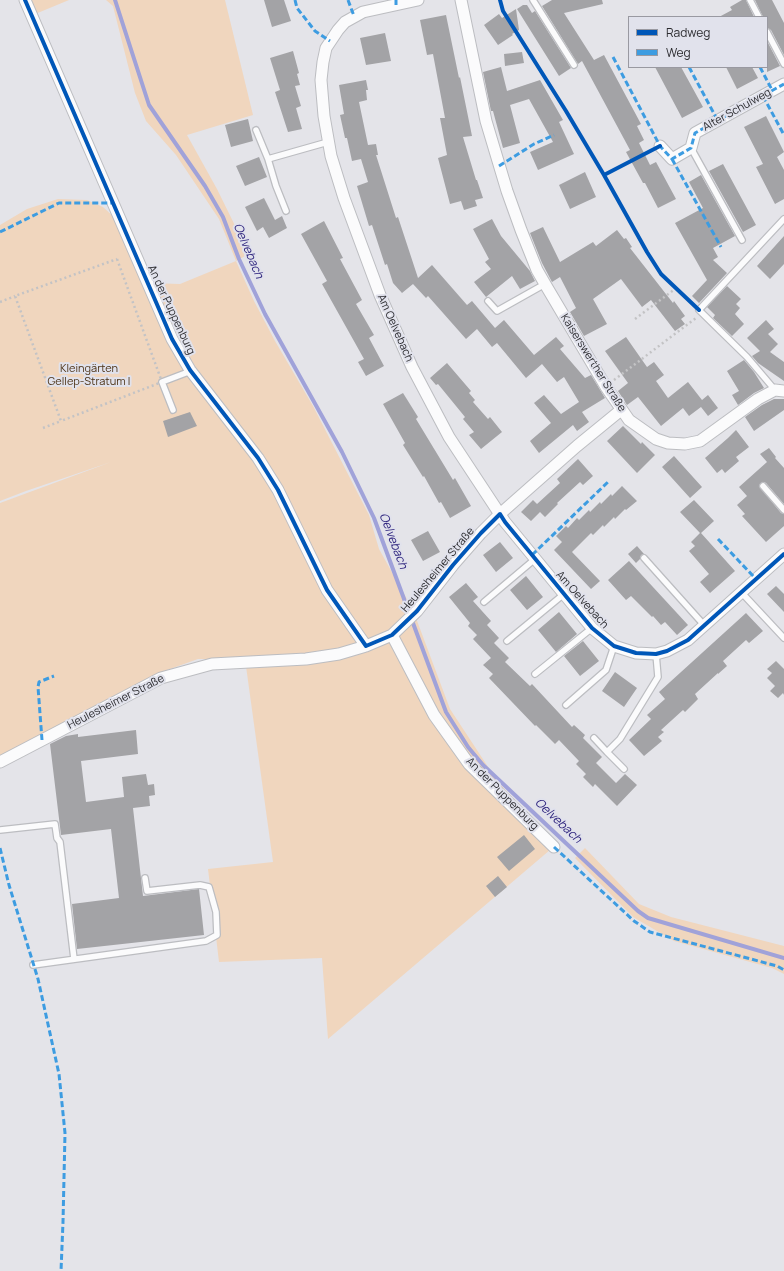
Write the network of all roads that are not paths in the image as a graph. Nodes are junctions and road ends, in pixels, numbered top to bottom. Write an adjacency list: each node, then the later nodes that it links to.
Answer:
1 (25, 0): 21 (street, An der Puppenburg)
2 (418, 0): 12 (street, Am Oelvebach)
3 (461, 0): 19 (street, Kaiserswerther Straße)
4 (533, 0): 9 (lane)
5 (750, 0): 6 (lane)
6 (758, 16)
7 (768, 34): 8 (lane)
8 (784, 64)
9 (574, 65)
10 (784, 84): 14 (street, Alter Schulweg)
11 (256, 130): 15 (lane)
12 (328, 142): 15 (lane); 27 (street, Am Oelvebach)
13 (660, 146): 14 (street)
14 (692, 148): 18 (lane)
15 (268, 159): 16 (lane)
16 (286, 211)
17 (784, 219): 22 (lane, Kaiserswerther Straße)
18 (742, 240)
19 (545, 284): 20 (lane); 24 (street, Kaiserswerther Straße)
20 (488, 302)
21 (191, 371): 23 (lane); 39 (street, An der Puppenburg)
22 (779, 390): 24 (street, Kaiserswerther Straße)
23 (173, 410)
24 (621, 410): 27 (street, Heulesheimer Straße)
25 (763, 486): 26 (lane)
26 (784, 510)
27 (500, 514): 30 (street, Am Oelvebach); 36 (street, Heulesheimer Straße)
28 (784, 554): 31 (street, Am Oelvebach)
29 (644, 558): 34 (lane)
30 (535, 559): 32 (street, Am Oelvebach); 33 (lane)
31 (741, 592): 34 (street, Am Oelvebach); 37 (lane)
32 (564, 594): 35 (street, Am Oelvebach); 38 (lane, Am Oelvebach)
33 (484, 602)
34 (704, 625): 41 (street, Am Oelvebach)
35 (592, 628): 40 (street, Am Oelvebach); 42 (lane, Am Oelvebach)
36 (392, 635): 39 (street, Heulesheimer Straße); 49 (street, An der Puppenburg)
37 (784, 638)
38 (506, 641)
39 (366, 646): 46 (street, Heulesheimer Straße)
40 (614, 646): 41 (street, Am Oelvebach); 43 (lane)
41 (656, 654): 45 (lane)
42 (535, 674)
43 (566, 705)
44 (594, 738): 45 (lane)
45 (608, 752): 47 (lane)
46 (0, 762)
47 (624, 769)
48 (0, 830): 51 (lane)
49 (554, 847)
50 (145, 878): 51 (lane)
51 (74, 959): 52 (lane)
52 (34, 965)

